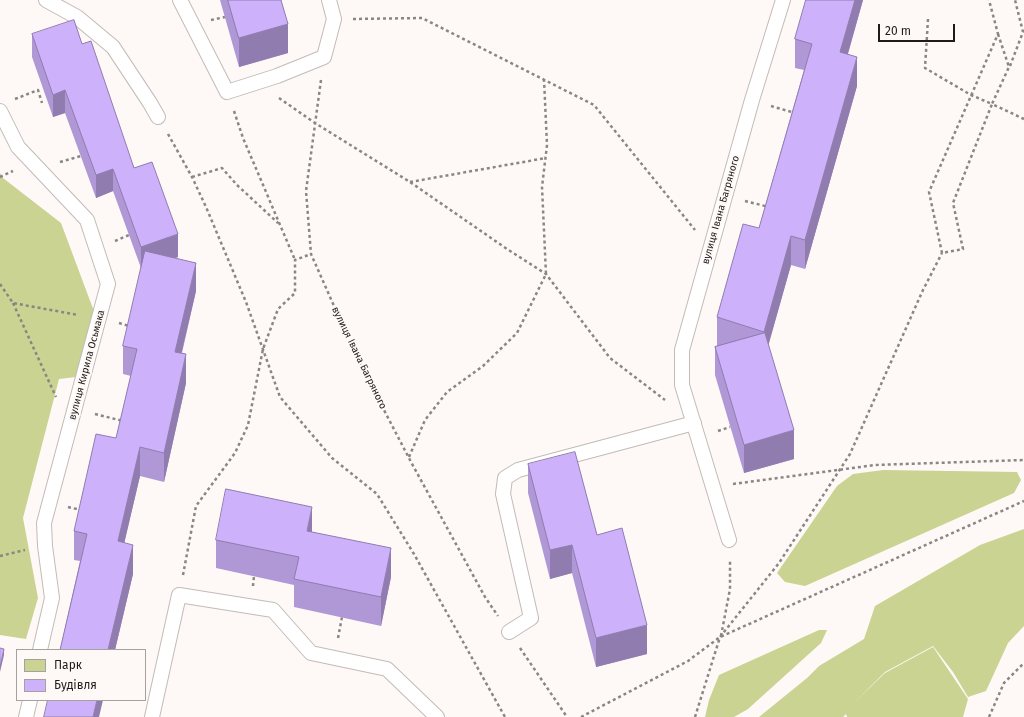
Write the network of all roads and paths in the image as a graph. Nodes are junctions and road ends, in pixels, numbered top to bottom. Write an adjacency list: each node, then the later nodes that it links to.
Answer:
1 (46, 0): 22 (lane)
2 (180, 0): 14 (lane)
3 (329, 0): 7 (lane)
4 (783, 0): 17 (lane, вулиця Івана Багряного)
5 (988, 0): 9 (path)
6 (1015, 0): 11 (path)
7 (334, 19): 10 (lane); 12 (path)
8 (928, 20): 15 (path)
9 (998, 34): 11 (path); 15 (path)
10 (324, 57): 13 (lane); 24 (path, вулиця Івана Багряного)
11 (1009, 67): 19 (path)
12 (544, 80): 25 (path); 31 (path)
13 (257, 82): 14 (lane); 24 (path)
14 (227, 92): 30 (path)
15 (971, 95): 19 (path); 32 (path)
16 (13, 99): 18 (path)
17 (752, 100): 21 (path); 28 (lane, вулиця Івана Багряного)
18 (42, 102)
19 (992, 104): 23 (path); 32 (path)
20 (0, 111): 38 (lane, вулиця Кирила Осьмака)
21 (800, 114)
22 (158, 117): 26 (path)
23 (1024, 119)
24 (315, 123): 27 (path); 33 (path, вулиця Івана Багряного)
25 (546, 158): 27 (path); 35 (path)
26 (192, 177): 30 (path); 39 (path)
27 (410, 182): 35 (path)
28 (725, 195): 29 (path); 31 (lane, вулиця Івана Багряного)
29 (773, 208)
30 (280, 225): 34 (path)
31 (710, 249): 42 (lane, вулиця Івана Багряного)
32 (942, 253): 45 (path)
33 (311, 254): 34 (path); 43 (path, вулиця Івана Багряного)
34 (295, 260): 39 (path)
35 (546, 274): 42 (path); 43 (path)
36 (0, 284): 37 (path)
37 (13, 303): 38 (path); 40 (path)
38 (100, 319): 40 (lane, вулиця Кирила Осьмака)
39 (263, 349): 51 (path); 60 (path)
40 (75, 409): 41 (path); 49 (lane, вулиця Кирила Осьмака)
41 (127, 422)
42 (694, 423): 46 (lane, вулиця Івана Багряного); 52 (lane)
43 (409, 457): 52 (path, вулиця Івана Багряного)
44 (1024, 460): 45 (path)
45 (840, 469): 46 (path); 53 (path)
46 (713, 486): 48 (lane, вулиця Івана Багряного)
47 (1024, 501): 53 (path)
48 (729, 540): 53 (path)
49 (45, 546): 50 (path); 54 (lane, вулиця Кирила Осьмака)
50 (0, 556)
51 (179, 595): 58 (lane); 59 (lane)
52 (509, 632): 61 (path, вулиця Івана Багряного)
53 (720, 637): 62 (path); 63 (path)
54 (40, 649)
55 (1024, 663): 64 (path)
56 (30, 701): 57 (lane)
57 (26, 717)
58 (152, 717)
59 (436, 717)
60 (505, 717)
61 (567, 717)
62 (581, 717)
63 (695, 717)
64 (990, 717)

